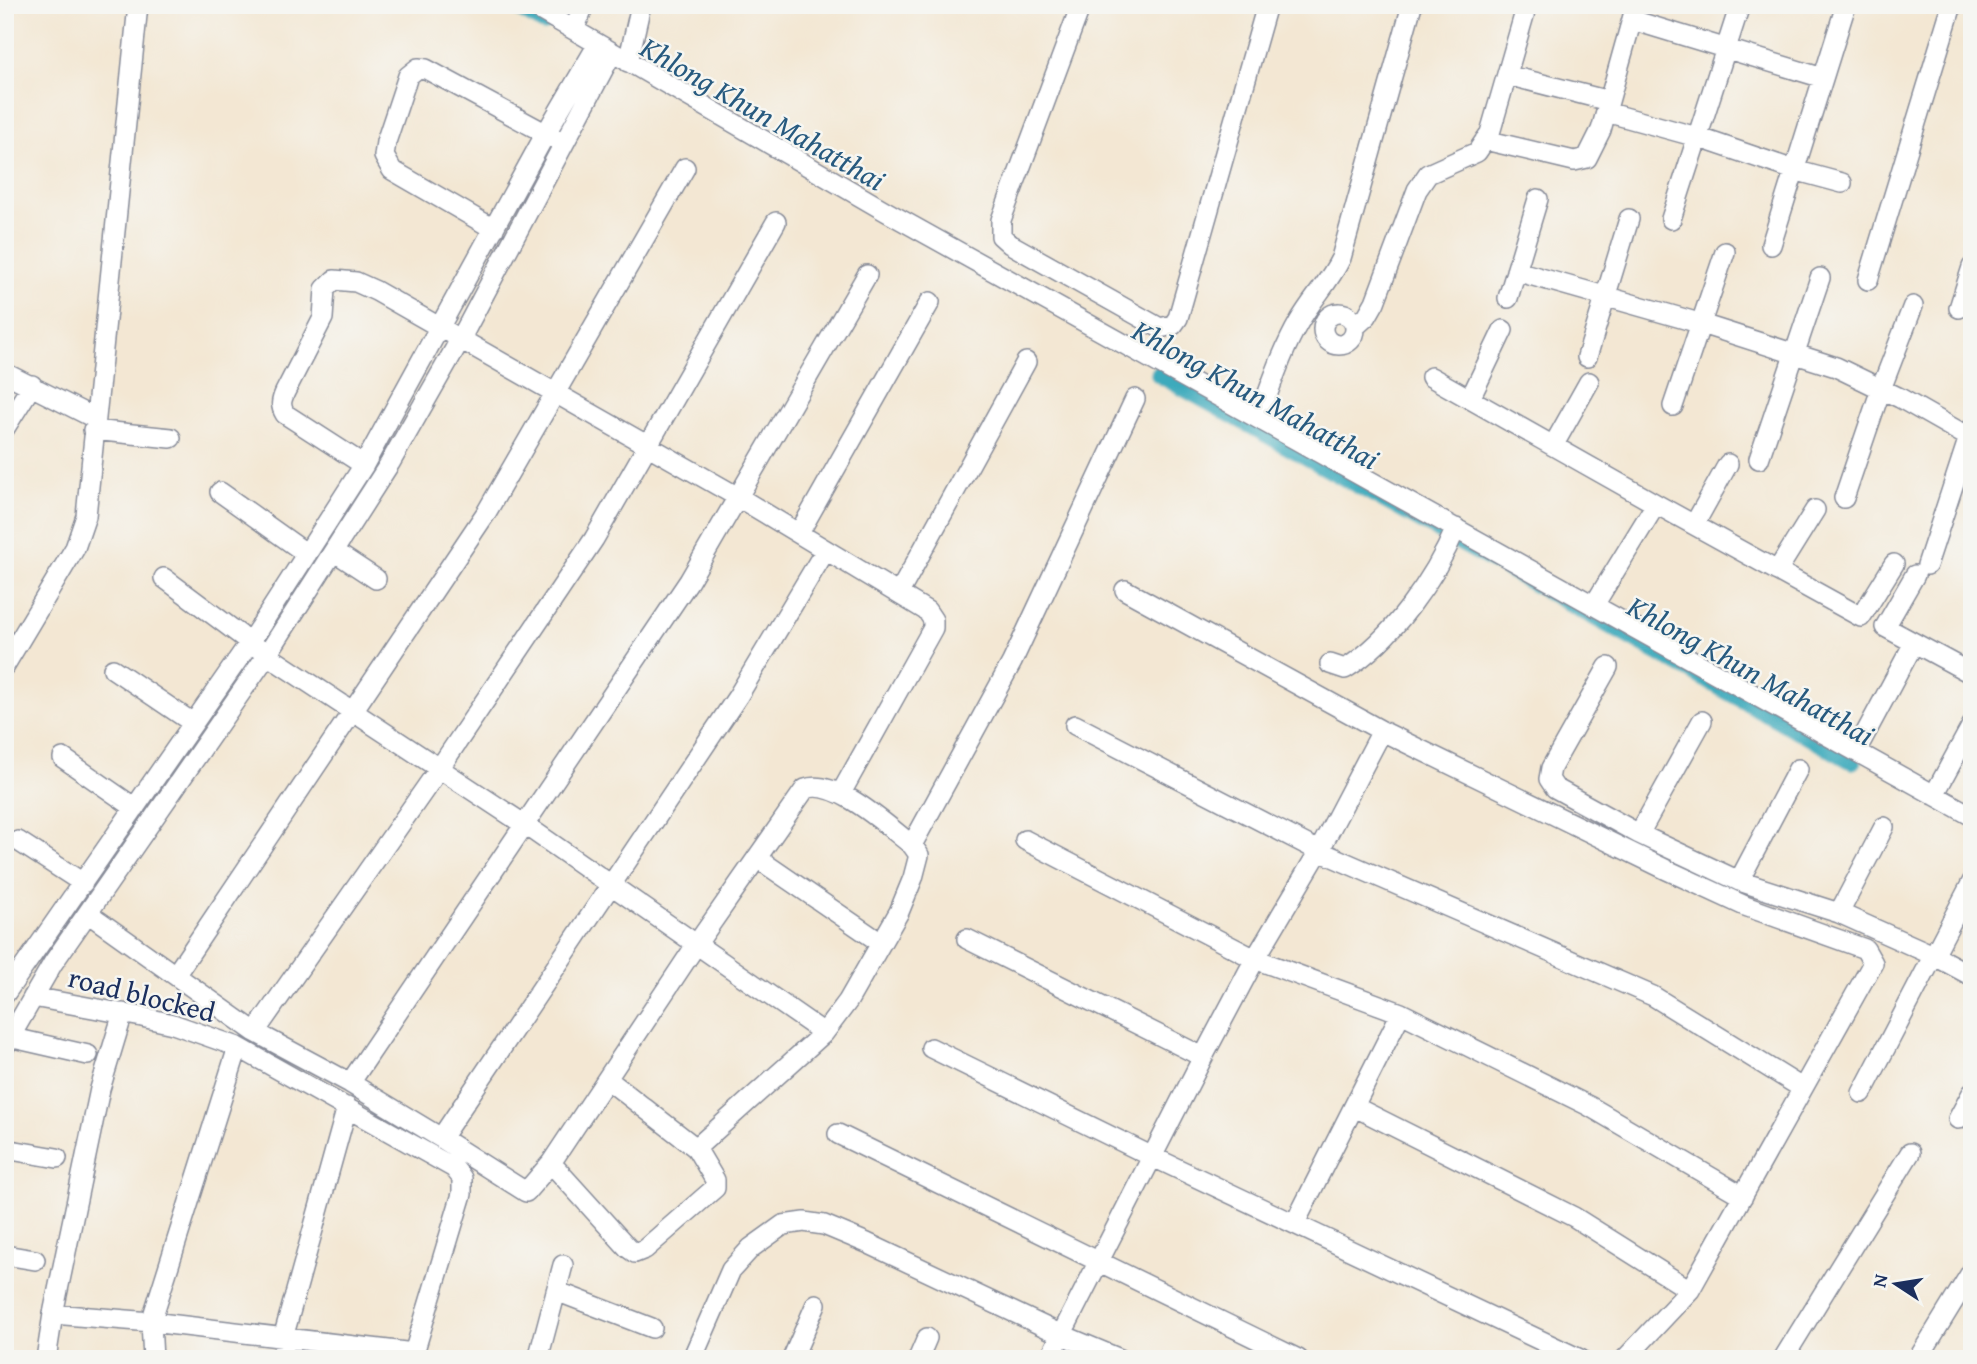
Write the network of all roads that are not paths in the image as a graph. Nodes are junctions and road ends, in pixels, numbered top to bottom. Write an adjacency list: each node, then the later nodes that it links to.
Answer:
1 (138, 5): 62 (street)
2 (531, 5): 13 (street)
3 (584, 5): 13 (street)
4 (641, 5): 15 (street)
5 (1081, 5): 6 (street)
6 (1267, 5)
7 (1412, 5): 44 (street)
8 (1527, 5): 16 (street)
9 (1740, 5): 14 (street)
10 (1846, 5): 17 (street)
11 (1952, 5): 38 (street)
12 (1634, 9): 14 (street); 19 (street)
13 (575, 30): 15 (street)
14 (1726, 50): 17 (street); 21 (street)
15 (607, 55): 18 (street); 61 (street)
16 (1507, 75): 19 (street); 22 (street)
17 (1823, 78): 25 (street)
18 (587, 81): 20 (street); 23 (street)
19 (1608, 106): 21 (street); 22 (street)
20 (546, 133): 23 (street); 31 (street); 31 (street)
21 (1698, 137): 25 (street); 29 (street)
22 (1485, 140): 44 (street)
23 (564, 143): 48 (street)
24 (685, 168): 57 (street)
25 (1794, 170): 26 (street); 32 (street)
26 (1842, 183)
27 (1538, 199): 35 (street)
28 (1629, 219): 39 (street)
29 (1671, 219)
30 (776, 222): 66 (street)
31 (495, 229): 46 (street)
32 (1771, 244)
33 (1725, 252): 45 (street)
34 (1972, 267): 43 (street)
35 (1516, 271): 39 (street); 40 (street)
36 (867, 275): 72 (street)
37 (1820, 278): 49 (street)
38 (1868, 280)
39 (1606, 296): 45 (street); 50 (street)
40 (1508, 298)
41 (930, 302): 77 (street)
42 (1913, 306): 56 (street)
43 (1959, 308)
44 (1300, 320): 61 (street)
45 (1700, 324): 49 (street); 60 (street)
46 (440, 328): 48 (street); 70 (street); 70 (street)
47 (1503, 330): 59 (street)
48 (460, 340): 57 (street); 80 (street)
49 (1795, 354): 56 (street); 68 (street)
50 (1587, 357)
51 (1026, 362): 87 (street)
52 (5, 373): 55 (street)
53 (1431, 377): 59 (street)
54 (1589, 382): 67 (street)
55 (32, 385): 62 (street); 63 (street)
56 (1881, 388): 64 (street); 73 (street)
57 (555, 393): 66 (street); 97 (street)
58 (1135, 399): 118 (street)
59 (1470, 399): 67 (street)
60 (1673, 406)
61 (1259, 417): 78 (street)
62 (94, 424): 65 (street); 93 (street)
63 (5, 428)
64 (1971, 434): 90 (street)
65 (172, 438)
66 (648, 445): 72 (street); 106 (street)
67 (1553, 446): 74 (street)
68 (1759, 459)
69 (1728, 464): 76 (street)
70 (364, 465): 81 (street)
71 (220, 492): 81 (street)
72 (738, 497): 77 (street); 113 (street)
73 (1844, 499)
74 (1656, 504): 76 (street); 88 (street)
75 (1815, 510): 83 (street)
76 (1694, 525): 83 (street)
77 (799, 533): 79 (street)
78 (1454, 533): 88 (street); 92 (street)
79 (825, 551): 87 (street); 124 (street)
80 (335, 552): 85 (street); 91 (street)
81 (307, 554): 89 (street)
82 (1894, 564): 83 (street)
83 (1777, 571)
84 (164, 578): 89 (street)
85 (376, 579)
86 (1125, 590): 102 (street)
87 (898, 593): 109 (street)
88 (1594, 605): 103 (street)
89 (250, 642): 91 (street); 99 (street)
90 (1914, 643): 96 (street); 103 (street)
91 (267, 655): 97 (street); 108 (street)
92 (1330, 664)
93 (5, 665)
94 (1608, 667): 115 (street)
95 (113, 669): 99 (street)
96 (1972, 674)
97 (353, 714): 106 (street); 134 (street)
98 (1702, 721): 115 (street)
99 (193, 723): 105 (street)
100 (1075, 725): 119 (street)
101 (1972, 725): 110 (street)
102 (1382, 731): 119 (street); 149 (street)
103 (1856, 751): 110 (street)
104 (63, 758): 111 (street)
105 (167, 761): 108 (street); 111 (street)
106 (439, 769): 113 (street); 140 (street)
107 (1798, 769): 121 (street)
108 (184, 774): 126 (street)
109 (841, 793): 118 (street); 120 (street)
110 (1934, 795): 112 (street)
111 (135, 808): 123 (street)
112 (1972, 816)
113 (525, 825): 124 (street); 148 (street)
114 (1884, 827): 125 (street)
115 (1639, 834): 121 (street)
116 (1026, 840): 132 (street)
117 (18, 841): 123 (street)
118 (912, 845): 128 (street)
119 (1319, 851): 132 (street); 149 (street)
120 (757, 858): 128 (street); 129 (street)
121 (1739, 881): 125 (street)
122 (1972, 882): 131 (street)
123 (83, 883): 130 (street)
124 (610, 885): 129 (street); 156 (street)
125 (1839, 913): 131 (street)
126 (89, 914): 133 (street); 134 (street)
127 (967, 939): 146 (street)
128 (881, 943): 141 (street)
129 (696, 945): 141 (street); 147 (street)
130 (36, 951): 133 (street); 136 (street)
131 (1933, 955): 135 (street); 150 (street)
132 (1255, 959): 139 (street); 146 (street)
133 (54, 963): 137 (street)
134 (176, 974): 140 (street)
135 (1972, 976)
136 (8, 982)
137 (33, 997): 138 (street, road blocked); 142 (street)
138 (123, 1013): 143 (street, road blocked); 173 (street)
139 (1401, 1013): 153 (street); 163 (street)
140 (256, 1032): 148 (street)
141 (824, 1033): 157 (street)
142 (7, 1042): 145 (street)
143 (238, 1048): 152 (street, road blocked); 174 (street)
144 (931, 1048): 160 (street)
145 (88, 1055)
146 (1203, 1057): 160 (street)
147 (607, 1079): 157 (street); 162 (street)
148 (350, 1083): 156 (street)
149 (1802, 1088): 163 (street)
150 (1862, 1093)
151 (1972, 1093): 154 (street)
152 (347, 1107): 177 (street); 179 (street, road blocked)
153 (1354, 1107): 164 (street); 170 (street)
154 (1958, 1119)
155 (838, 1134): 167 (street)
156 (441, 1138): 162 (street)
157 (696, 1148): 162 (street)
158 (5, 1149): 161 (street)
159 (1910, 1153): 192 (street)
160 (1153, 1157): 164 (street); 167 (street)
161 (57, 1158)
162 (551, 1163)
163 (1743, 1196): 170 (street)
164 (1295, 1223): 190 (street)
165 (5, 1255): 166 (street)
166 (34, 1261)
167 (1100, 1261): 176 (street); 189 (street)
168 (564, 1265): 171 (street)
169 (1972, 1270): 193 (street)
170 (1690, 1290): 191 (street)
171 (556, 1291): 175 (street); 183 (street)
172 (816, 1304): 185 (street)
173 (53, 1314): 174 (street); 180 (street)
174 (151, 1322): 177 (street); 181 (street)
175 (652, 1328)
176 (1060, 1334): 184 (street); 187 (street); 188 (street)
177 (284, 1338): 179 (street); 182 (street)
178 (927, 1338): 186 (street)
179 (414, 1356)
180 (46, 1359)
181 (153, 1359)
182 (284, 1359)
183 (538, 1359)
184 (692, 1359)
185 (792, 1359)
186 (918, 1359)
187 (1049, 1359)
188 (1120, 1359)
189 (1298, 1359)
190 (1580, 1359)
191 (1625, 1359)
192 (1783, 1359)
193 (1918, 1359)

